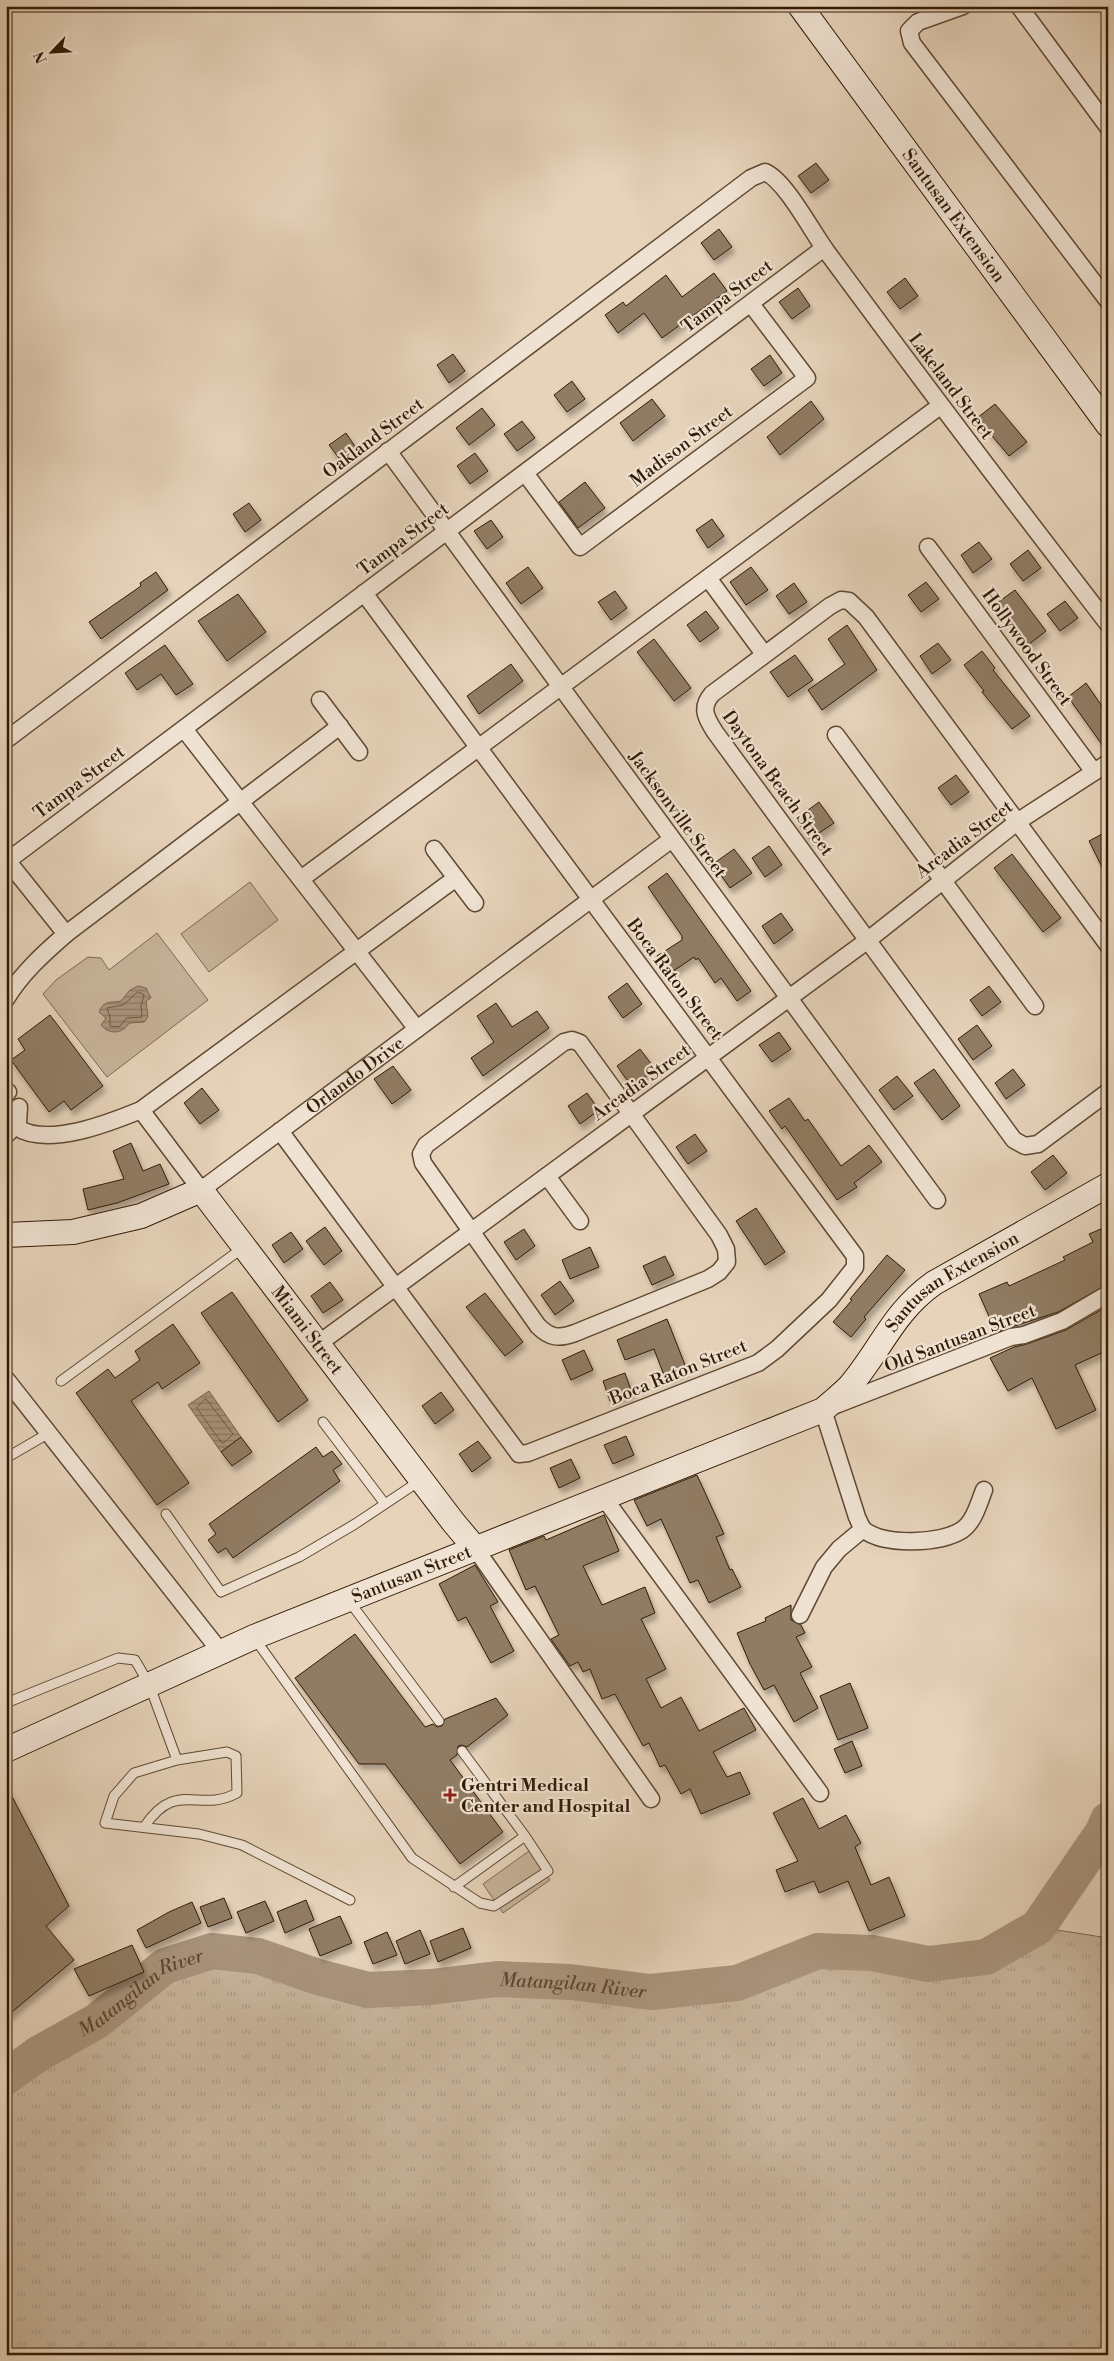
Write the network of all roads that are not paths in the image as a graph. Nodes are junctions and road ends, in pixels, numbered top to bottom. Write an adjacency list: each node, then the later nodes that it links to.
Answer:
1 (800, 6): 10 (street, Santusan Extension)
2 (963, 6): 7 (street)
3 (1019, 6): 4 (street)
4 (1108, 127)
5 (765, 172): 6 (street, Lakeland Street); 11 (street, Oakland Street)
6 (824, 248): 8 (street, Tampa Street); 9 (street, Lakeland Street)
7 (1108, 301)
8 (751, 304): 12 (street, Tampa Street); 12 (street, Madison Street)
9 (940, 406): 15 (street); 17 (street, Lakeland Street)
10 (1108, 425)
11 (388, 451): 13 (street, Jacksonville Street); 24 (street, Oakland Street)
12 (525, 473): 13 (street, Tampa Street)
13 (447, 531): 16 (street, Tampa Street); 19 (street, Jacksonville Street)
14 (928, 547): 27 (street, Hollywood Street)
15 (708, 578): 18 (street); 19 (street)
16 (364, 594): 22 (street, Tampa Street); 25 (street, Boca Raton Street)
17 (1108, 624)
18 (764, 654): 29 (street, Daytona Beach Street); 39 (street, Daytona Beach Street)
19 (560, 687): 25 (street); 30 (street, Jacksonville Street)
20 (320, 700): 21 (street)
21 (340, 726): 26 (street); 28 (street)
22 (184, 729): 28 (street); 32 (street, Tampa Street)
23 (836, 735): 35 (street)
24 (6, 740)
25 (478, 748): 34 (street); 36 (street, Boca Raton Street)
26 (359, 752)
27 (1101, 767): 29 (street, Arcadia Street)
28 (240, 802): 34 (street); 38 (street)
29 (1017, 822): 35 (street, Arcadia Street); 40 (street, Daytona Beach Street)
30 (672, 839): 36 (street, Orlando Drive); 42 (street, Jacksonville Street)
31 (434, 850): 33 (street)
32 (7, 861): 38 (street)
33 (456, 878): 37 (street); 41 (street)
34 (301, 879): 41 (street)
35 (942, 880): 39 (street, Arcadia Street); 44 (street)
36 (591, 899): 45 (street, Orlando Drive); 46 (street, Boca Raton Street)
37 (475, 904)
38 (66, 934): 43 (street)
39 (868, 940): 42 (street, Arcadia Street); 47 (street, Daytona Beach Street)
40 (1108, 945)
41 (357, 952): 45 (street); 49 (street)
42 (789, 998): 46 (street, Arcadia Street); 56 (street, Jacksonville Street)
43 (6, 1000)
44 (1035, 1006)
45 (417, 1029): 52 (street, Orlando Drive)
46 (708, 1057): 50 (street, Arcadia Street); 61 (street, Boca Raton Street)
47 (1108, 1092)
48 (19, 1107): 51 (street)
49 (141, 1110): 51 (street); 55 (street, Miami Street)
50 (631, 1114): 53 (street, Arcadia Street); 58 (street); 58 (street)
51 (11, 1131)
52 (280, 1131): 55 (street, Orlando Drive); 61 (street, Boca Raton Street)
53 (547, 1176): 57 (street); 58 (street, Arcadia Street)
54 (1108, 1185): 66 (street, Santusan Extension)
55 (201, 1190): 59 (street, Orlando Drive); 60 (street, Miami Street)
56 (937, 1200)
57 (580, 1221)
58 (472, 1230): 61 (street, Arcadia Street)
59 (6, 1235)
60 (244, 1247): 63 (street, Miami Street); 65 (lane)
61 (395, 1288): 63 (street, Arcadia Street)
62 (1108, 1294): 66 (street, Old Santusan Street)
63 (318, 1344): 70 (street, Miami Street)
64 (6, 1379): 68 (street)
65 (61, 1381)
66 (823, 1410): 72 (street, Santusan Street); 75 (street)
67 (323, 1422): 73 (lane)
68 (49, 1433): 69 (lane); 80 (street)
69 (6, 1458)
70 (421, 1480): 73 (lane); 76 (street, Miami Street)
71 (984, 1490): 75 (street)
72 (604, 1498): 76 (street, Santusan Street); 87 (street)
73 (385, 1504): 74 (lane)
74 (166, 1514)
75 (863, 1529): 78 (street)
76 (475, 1548): 77 (street, Santusan Street); 88 (street)
77 (348, 1599): 79 (street, Santusan Street); 83 (lane)
78 (800, 1615)
79 (254, 1637): 80 (street, Santusan Street); 91 (lane)
80 (220, 1651): 81 (street, Santusan Street)
81 (149, 1684): 82 (lane); 84 (street, Santusan Street); 86 (lane)
82 (6, 1703)
83 (439, 1721)
84 (6, 1750)
85 (462, 1751): 90 (lane)
86 (177, 1760): 89 (lane); 89 (lane)
87 (820, 1793)
88 (651, 1799)
89 (144, 1827): 92 (lane)
90 (526, 1836): 91 (lane); 91 (lane)
91 (454, 1887)
92 (350, 1900)

